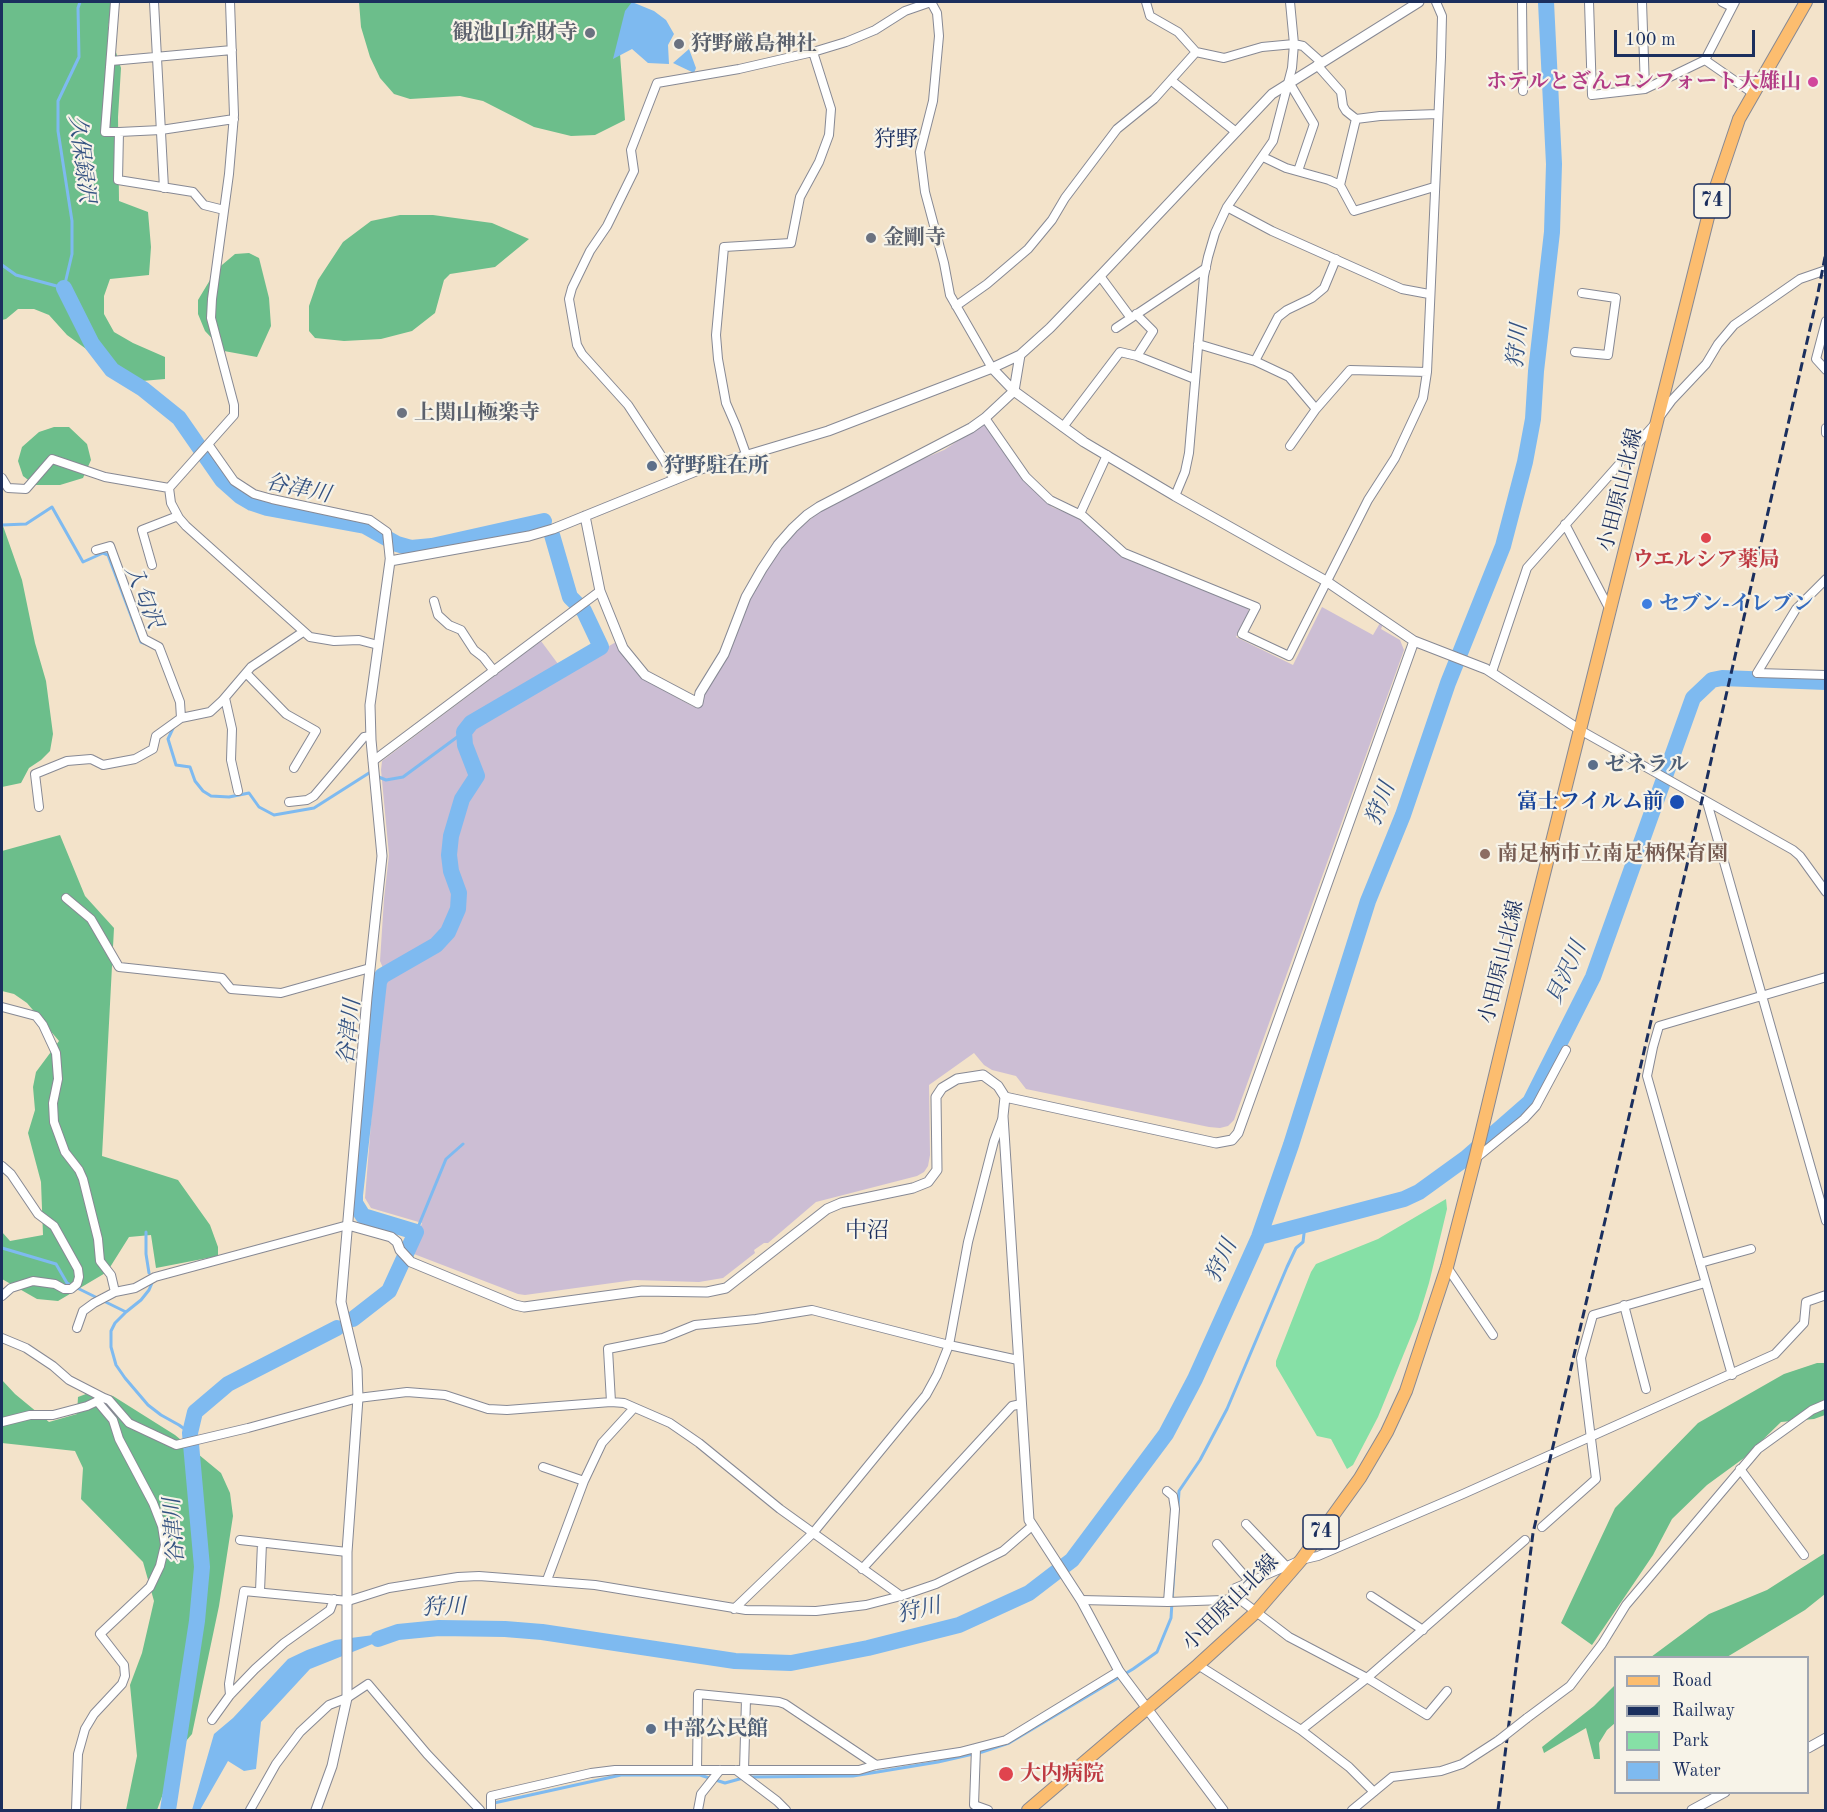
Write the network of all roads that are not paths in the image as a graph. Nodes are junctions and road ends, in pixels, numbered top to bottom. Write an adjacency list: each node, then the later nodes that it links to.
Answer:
1 (115, 2): 21 (street)
2 (154, 2): 19 (street)
3 (230, 2): 16 (street)
4 (931, 2): 17 (street); 47 (street)
5 (1146, 2): 18 (street)
6 (1290, 2): 15 (street)
7 (1419, 2): 22 (street)
8 (1436, 2): 28 (street)
9 (1522, 2): 26 (street)
10 (1589, 2): 25 (street)
11 (1642, 2): 25 (street)
12 (1722, 2): 14 (street)
13 (1806, 2): 27 (main road, 小田原山北線 / 74)
14 (1734, 4): 20 (street)
15 (1294, 44): 18 (street); 22 (street); 24 (street)
16 (232, 50): 19 (street); 29 (street)
17 (813, 52): 67 (street); 70 (street)
18 (1196, 52): 23 (street)
19 (157, 58): 21 (street); 31 (street)
20 (1705, 60): 25 (street); 27 (street)
21 (111, 61): 32 (street)
22 (1319, 64): 24 (street); 30 (street)
23 (1172, 81): 33 (street); 47 (street)
24 (1289, 82): 33 (street); 34 (street); 35 (street)
25 (1645, 89)
26 (1523, 91)
27 (1754, 94): 62 (main road, 小田原山北線 / 74)
28 (1438, 114): 30 (street); 38 (street)
29 (234, 119): 31 (street); 40 (street)
30 (1356, 119): 36 (street)
31 (161, 130): 32 (street); 37 (street)
32 (119, 132): 37 (street)
33 (1236, 132): 44 (street)
34 (1263, 157): 35 (street); 39 (street)
35 (1298, 171): 36 (street)
36 (1340, 185): 38 (street)
37 (164, 188): 40 (street)
38 (1434, 188): 46 (street)
39 (1227, 207): 41 (street); 42 (street)
40 (224, 210): 65 (street)
41 (1336, 259): 46 (street); 55 (street)
42 (1206, 268): 48 (street); 51 (street)
43 (1826, 270): 62 (street)
44 (1100, 276): 48 (street); 53 (street)
45 (1582, 293): 52 (street)
46 (1429, 294): 58 (street)
47 (956, 306): 56 (street)
48 (1134, 316): 50 (street); 54 (street)
49 (1826, 321): 57 (street)
50 (1116, 328)
51 (1198, 344): 55 (street); 59 (street)
52 (1575, 352)
53 (1020, 355): 56 (street); 60 (street)
54 (1137, 356): 59 (street); 64 (street)
55 (1255, 361): 61 (street)
56 (992, 368): 60 (street); 67 (street)
57 (1826, 370)
58 (1427, 372): 61 (street); 81 (street)
59 (1195, 379): 72 (street)
60 (1014, 391): 63 (street); 64 (street)
61 (1316, 409): 66 (street)
62 (1659, 417): 76 (street); 84 (main road, 小田原山北線 / 74)
63 (986, 418): 73 (street); 82 (street)
64 (1063, 427): 68 (street)
65 (208, 444): 71 (street); 78 (street)
66 (1290, 446)
67 (746, 454): 70 (street)
68 (1107, 455): 72 (street); 73 (street)
69 (2, 478): 71 (street)
70 (674, 480): 75 (street)
71 (169, 488): 74 (street)
72 (1175, 496): 81 (street)
73 (1080, 514): 81 (street)
74 (178, 516): 79 (street); 85 (street)
75 (585, 516): 78 (street); 82 (street)
76 (1565, 524): 84 (street); 89 (street)
77 (96, 550): 93 (street)
78 (390, 561): 87 (street)
79 (152, 565)
80 (1826, 579): 91 (street)
81 (1326, 581): 86 (street)
82 (600, 591): 88 (street)
83 (434, 601): 88 (street)
84 (1610, 611): 94 (main road, 小田原山北線 / 74)
85 (303, 632): 87 (street); 90 (street)
86 (1417, 642): 89 (street); 109 (street)
87 (378, 645): 95 (street)
88 (494, 670): 96 (street)
89 (1489, 670): 94 (street)
90 (246, 673): 92 (street); 97 (street)
91 (1826, 675)
92 (225, 698): 93 (street); 98 (street)
93 (181, 718): 101 (street)
94 (1580, 730): 100 (street); 111 (main road, 小田原山北線 / 74)
95 (371, 736): 96 (street); 99 (street)
96 (373, 761): 104 (street)
97 (294, 768)
98 (238, 791)
99 (289, 802)
100 (1707, 802): 102 (street); 106 (street)
101 (39, 807)
102 (1826, 892)
103 (66, 898): 104 (street)
104 (370, 968): 114 (street)
105 (1826, 977): 106 (street)
106 (1761, 995): 113 (street); 116 (street)
107 (2, 1007): 119 (street)
108 (1566, 1050): 111 (street)
109 (1005, 1097): 110 (street); 114 (street)
110 (1003, 1116): 126 (street); 127 (street)
111 (1474, 1159): 117 (main road, 小田原山北線 / 74)
112 (2, 1166): 121 (street)
113 (1826, 1221)
114 (348, 1225): 119 (street); 130 (street)
115 (1751, 1249): 116 (street)
116 (1700, 1263): 118 (street)
117 (1447, 1267): 124 (street); 152 (main road, 小田原山北線 / 74)
118 (1705, 1283): 122 (street); 128 (street)
119 (115, 1292): 123 (street)
120 (1826, 1295): 128 (street)
121 (2, 1296)
122 (1624, 1305): 129 (street); 137 (street)
123 (77, 1328)
124 (1493, 1335)
125 (2, 1338): 131 (street)
126 (949, 1345): 127 (street); 132 (street); 145 (street)
127 (1018, 1360): 133 (street)
128 (1732, 1375): 137 (street)
129 (1646, 1389)
130 (358, 1398): 131 (street); 132 (street); 150 (street)
131 (100, 1400): 136 (street); 187 (street)
132 (611, 1402): 135 (street)
133 (1021, 1404): 143 (street); 154 (street)
134 (1826, 1404): 139 (street)
135 (634, 1408): 140 (street); 145 (street)
136 (2, 1422)
137 (1591, 1436): 144 (street); 152 (street)
138 (543, 1467): 140 (street)
139 (1740, 1469): 151 (street); 185 (street, bridge)
140 (584, 1481): 155 (street)
141 (1167, 1491): 164 (street)
142 (1246, 1524): 153 (street)
143 (1032, 1526): 158 (street); 162 (street)
144 (1542, 1527)
145 (813, 1533): 154 (street); 165 (street)
146 (240, 1540): 148 (street)
147 (1525, 1540): 167 (street)
148 (262, 1543): 150 (street); 157 (street)
149 (1217, 1544): 156 (street)
150 (348, 1552): 163 (street)
151 (1804, 1555)
152 (1301, 1560): 153 (street); 166 (main road, 小田原山北線 / 74)
153 (1286, 1566): 156 (street)
154 (862, 1569): 158 (street)
155 (547, 1580): 163 (street); 165 (street)
156 (1250, 1582): 160 (street)
157 (260, 1591): 161 (street); 173 (street)
158 (901, 1596): 165 (street)
159 (1371, 1596): 167 (street)
160 (1234, 1598): 164 (street); 166 (street)
161 (334, 1599): 163 (street); 173 (street)
162 (1081, 1600): 164 (street); 169 (street)
163 (348, 1601): 172 (street)
164 (1168, 1602)
165 (734, 1609)
166 (1257, 1612): 168 (main road, 小田原山北線 / 74); 170 (street)
167 (1423, 1630): 170 (street)
168 (1198, 1665): 175 (main road, 小田原山北線 / 74); 177 (street)
169 (1119, 1671): 175 (street); 180 (street)
170 (1367, 1678): 171 (street); 177 (street)
171 (1447, 1691)
172 (347, 1692): 188 (street); 189 (street); 190 (street)
173 (230, 1695): 176 (street)
174 (746, 1699): 181 (street); 182 (street); 184 (street)
175 (1146, 1707): 195 (main road, 小田原山北線 / 74); 196 (street)
176 (212, 1720)
177 (1301, 1730): 185 (street)
178 (1826, 1738): 179 (street)
179 (1809, 1747)
180 (976, 1748): 181 (street); 194 (street)
181 (876, 1765): 184 (street)
182 (698, 1770): 183 (street); 191 (street)
183 (720, 1770): 184 (street); 192 (street)
184 (740, 1770): 193 (street)
185 (1374, 1792): 197 (street)
186 (1721, 1794): 198 (street)
187 (76, 1810)
188 (250, 1810)
189 (316, 1810)
190 (480, 1810)
191 (491, 1810)
192 (698, 1810)
193 (786, 1810)
194 (988, 1810)
195 (1028, 1810)
196 (1223, 1810)
197 (1352, 1810)
198 (1692, 1810)

